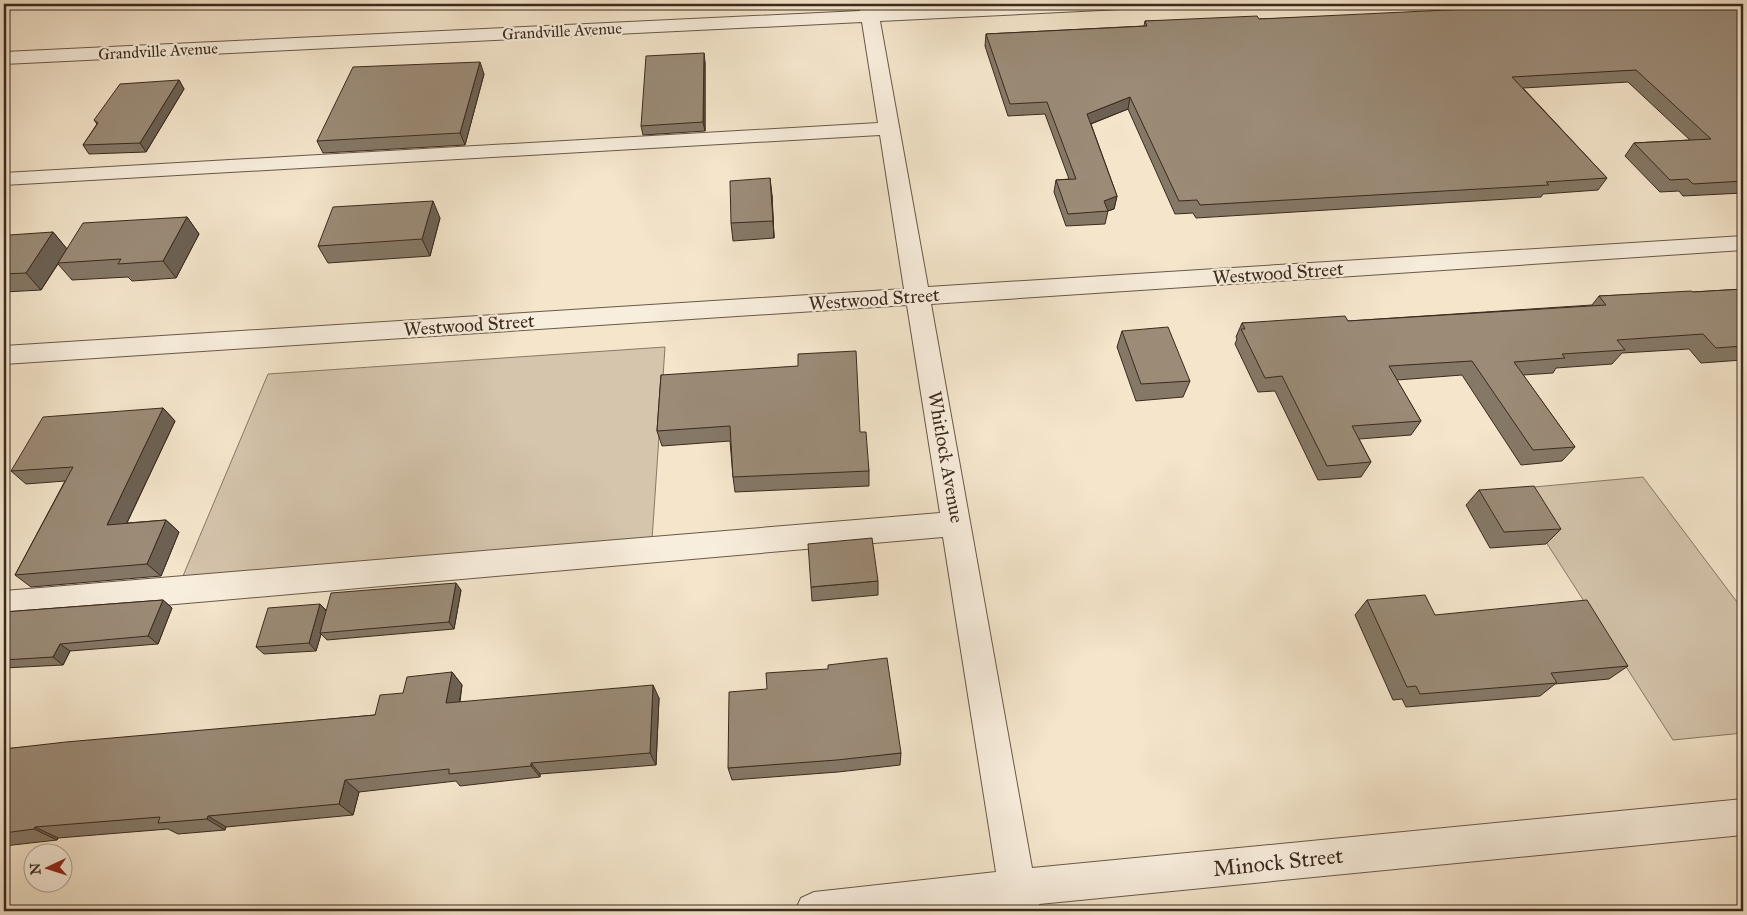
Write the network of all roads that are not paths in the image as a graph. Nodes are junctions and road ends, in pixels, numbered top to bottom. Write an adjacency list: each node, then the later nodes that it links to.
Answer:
1 (1121, 4): 2 (street, Grandville Avenue)
2 (869, 10): 3 (street, Grandville Avenue); 4 (street, Whitlock Avenue)
3 (4, 58)
4 (890, 128): 5 (street); 7 (street, Whitlock Avenue)
5 (4, 179)
6 (1743, 243): 7 (street, Westwood Street)
7 (919, 296): 8 (street, Westwood Street); 9 (street, Whitlock Avenue)
8 (4, 355)
9 (957, 524): 10 (street); 12 (street, Whitlock Avenue)
10 (4, 606)
11 (1743, 817): 12 (street, Minock Street)
12 (1019, 900): 13 (street, Minock Street)
13 (814, 911)

